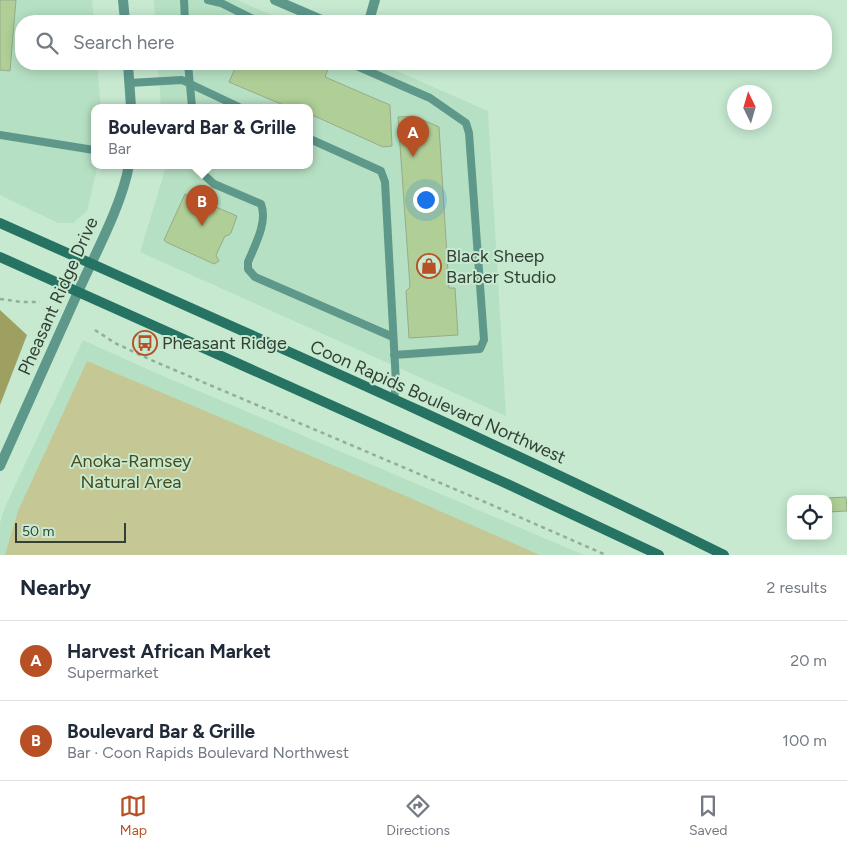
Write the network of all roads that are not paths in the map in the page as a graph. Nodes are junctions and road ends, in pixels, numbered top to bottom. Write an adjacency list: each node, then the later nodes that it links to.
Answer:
1 (123, 0): 6 (street)
2 (184, 0): 7 (lane)
3 (208, 0): 8 (lane)
4 (275, 0): 9 (street)
5 (375, 0): 10 (street)
6 (124, 15)
7 (185, 15)
8 (244, 15)
9 (310, 15)
10 (371, 15)
11 (128, 70): 14 (street)
12 (188, 70): 15 (lane)
13 (366, 70): 29 (lane)
14 (129, 83): 15 (lane); 16 (street)
15 (189, 84): 17 (lane); 18 (lane)
16 (131, 104)
17 (192, 104)
18 (232, 104)
19 (0, 135): 21 (lane)
20 (313, 140): 28 (lane)
21 (91, 150)
22 (128, 169): 26 (street, Pheasant Ridge Drive)
23 (202, 169): 28 (lane)
24 (0, 224): 26 (main road, Coon Rapids Boulevard Northwest)
25 (0, 257): 27 (main road)
26 (91, 264): 27 (street, Pheasant Ridge Drive); 30 (main road, Coon Rapids Boulevard Northwest)
27 (78, 292): 31 (street, Pheasant Ridge Drive); 32 (main road)
28 (393, 337): 29 (lane)
29 (394, 356): 30 (lane)
30 (394, 400): 33 (main road, Coon Rapids Boulevard Northwest)
31 (0, 466)
32 (659, 555)
33 (724, 555)

